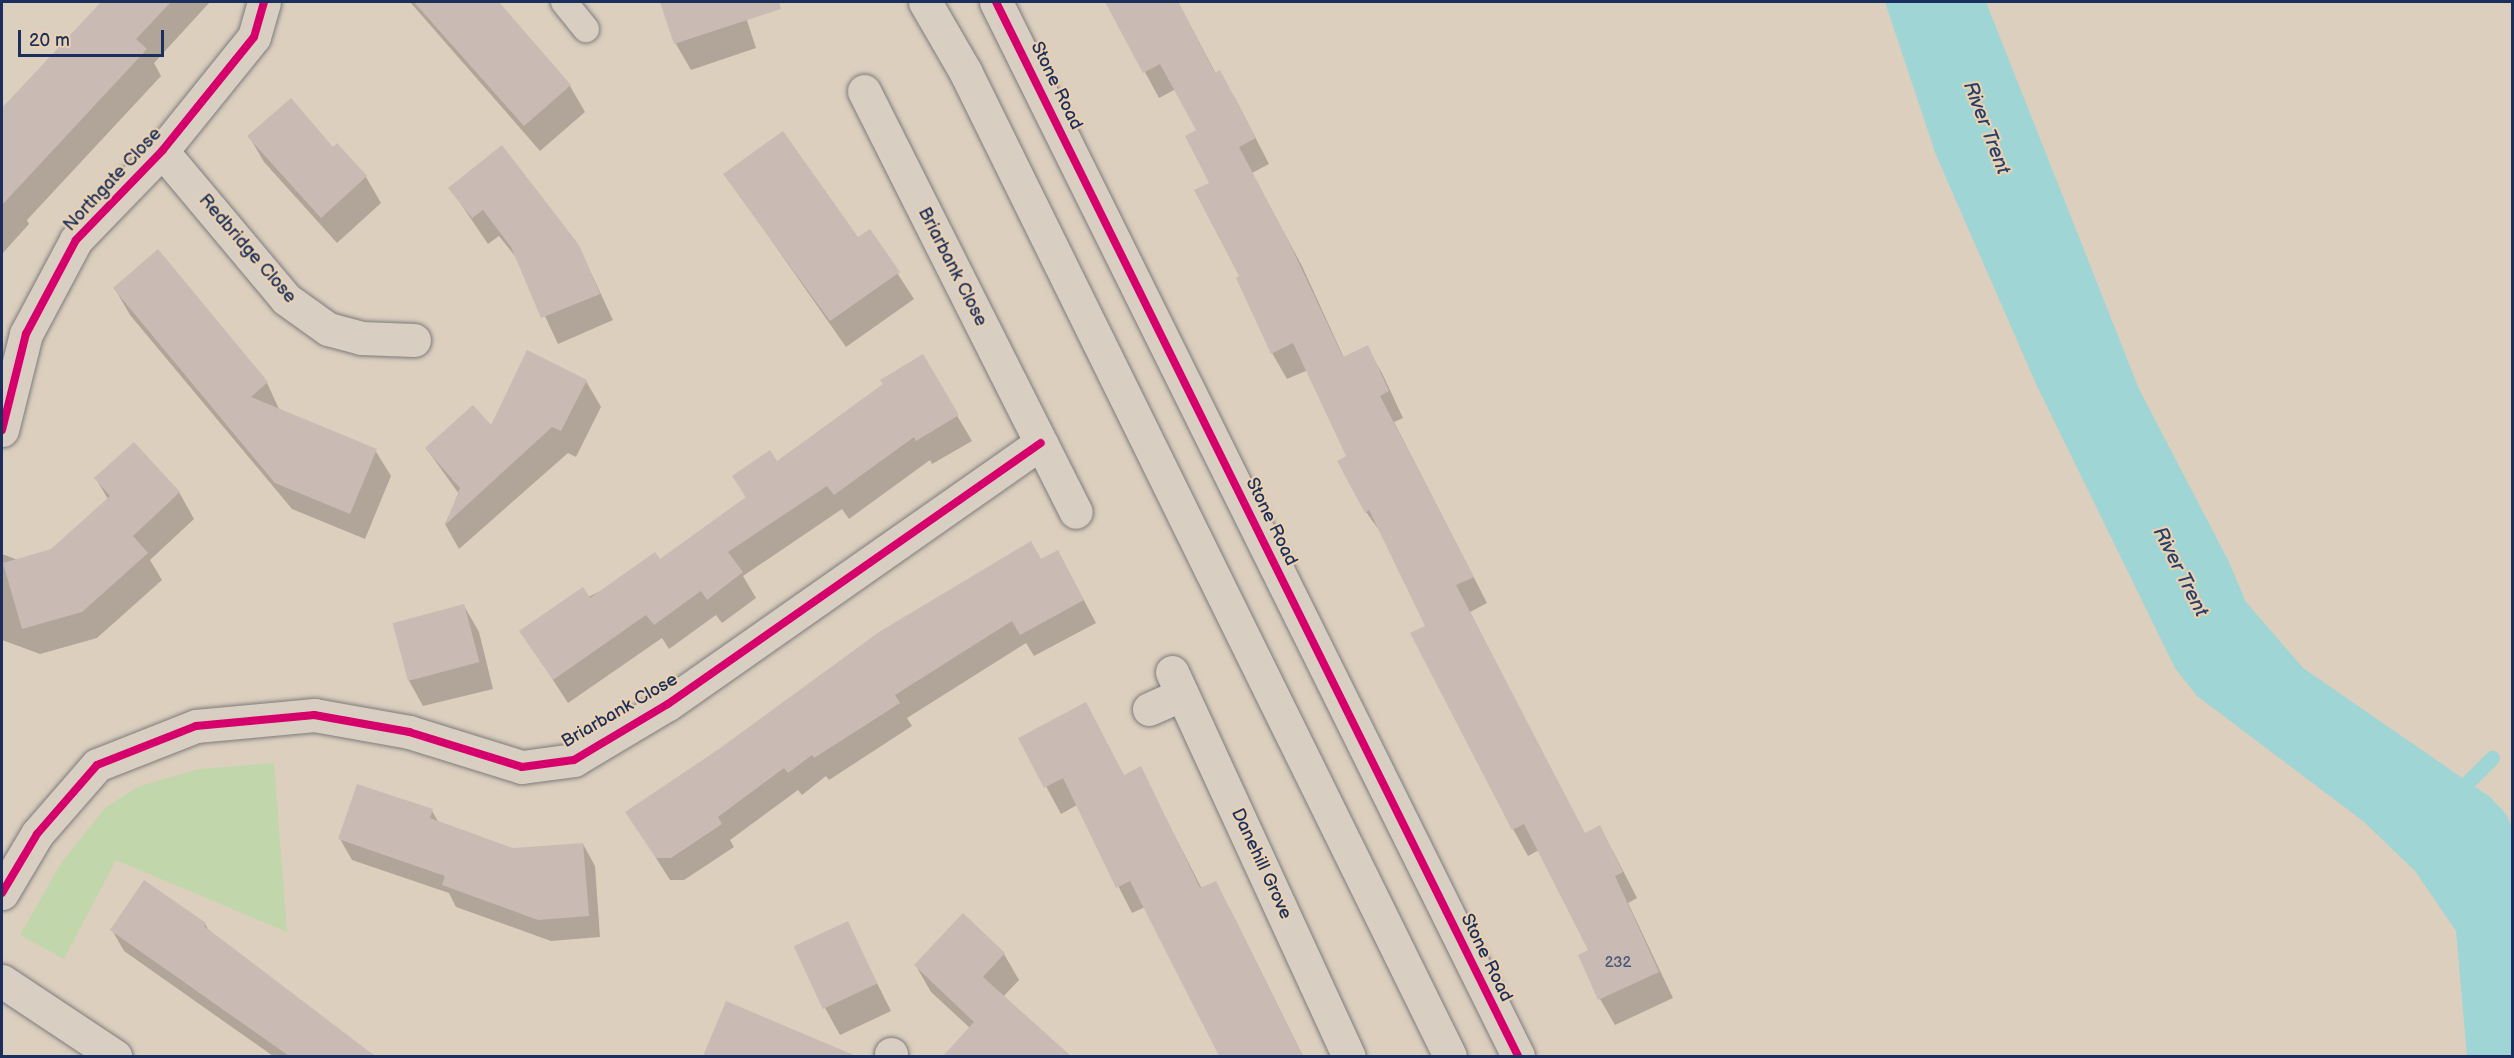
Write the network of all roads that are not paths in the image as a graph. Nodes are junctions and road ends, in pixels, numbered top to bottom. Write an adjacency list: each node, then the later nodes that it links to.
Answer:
1 (264, 2): 7 (main road, Northgate Close)
2 (564, 2): 5 (lane)
3 (925, 2): 17 (main road)
4 (996, 2): 18 (main road, Stone Road)
5 (586, 28)
6 (864, 91): 10 (main road, Briarbank Close)
7 (162, 151): 8 (main road, Redbridge Close); 9 (main road, Northgate Close)
8 (414, 340)
9 (2, 430)
10 (1041, 443): 11 (main road, Briarbank Close); 13 (main road, Briarbank Close)
11 (1076, 512)
12 (1149, 709): 16 (main road, Danehill Grove)
13 (2, 893)
14 (2, 981): 15 (main road)
15 (115, 1056)
16 (1350, 1056)
17 (1450, 1056)
18 (1518, 1056)

